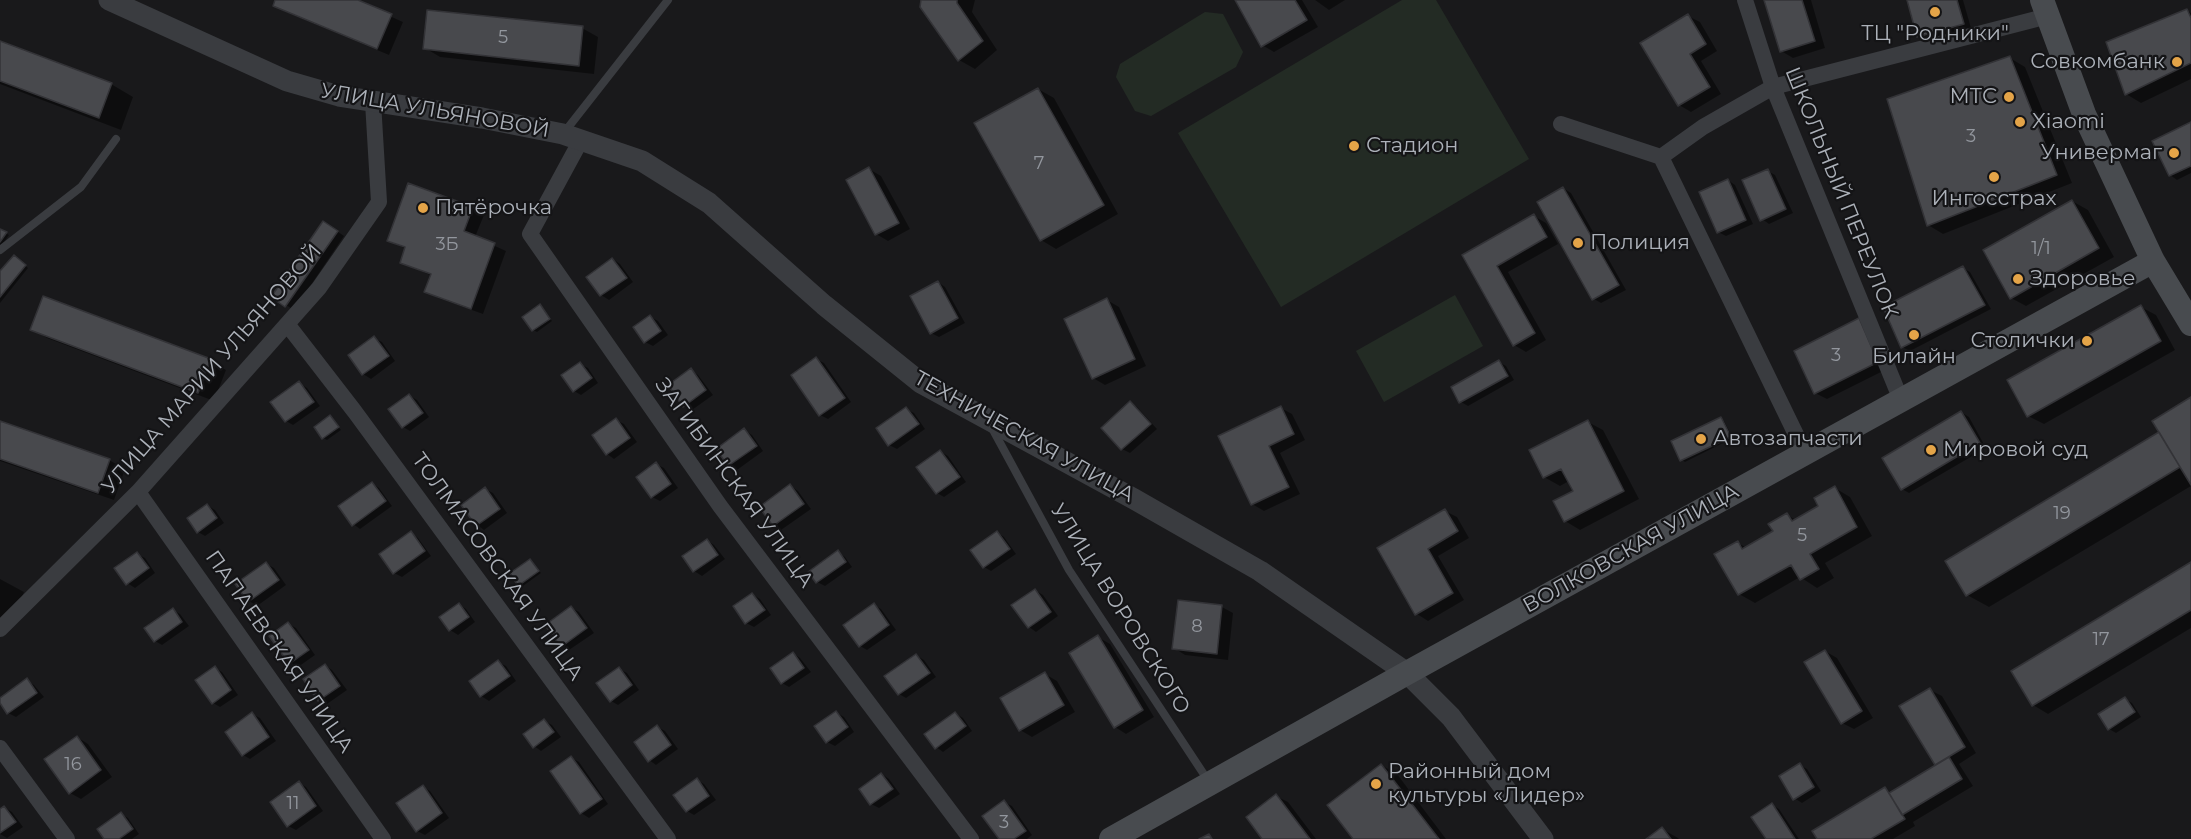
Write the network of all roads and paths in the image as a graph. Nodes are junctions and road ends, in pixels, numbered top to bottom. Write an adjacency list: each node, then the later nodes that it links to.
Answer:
1 (109, 0): 6 (street, УЛИЦА УЛЬЯНОВОЙ)
2 (668, 0): 8 (lane)
3 (1744, 0): 5 (street, ШКОЛЬНЫЙ ПЕРЕУЛОК)
4 (2045, 8): 5 (street); 12 (main road)
5 (1773, 87): 10 (street); 15 (street, ШКОЛЬНЫЙ ПЕРЕУЛОК)
6 (373, 102): 8 (street, УЛИЦА УЛЬЯНОВОЙ); 13 (street, УЛИЦА МАРИИ УЛЬЯНОВОЙ)
7 (1561, 124): 10 (street)
8 (572, 137): 16 (street, ТЕХНИЧЕСКАЯ УЛИЦА); 26 (street, ЗАГИБИНСКАЯ УЛИЦА)
9 (116, 139): 11 (lane)
10 (1661, 157): 17 (street)
11 (0, 250)
12 (2153, 261): 14 (main road); 15 (main road, ВОЛКОВСКАЯ УЛИЦА)
13 (287, 324): 18 (street, УЛИЦА МАРИИ УЛЬЯНОВОЙ); 25 (street, ТОЛМАСОВСКАЯ УЛИЦА)
14 (2191, 324)
15 (1901, 400): 17 (main road, ВОЛКОВСКАЯ УЛИЦА)
16 (987, 419): 20 (street, ТЕХНИЧЕСКАЯ УЛИЦА); 22 (lane, УЛИЦА ВОРОВСКОГО)
17 (1805, 453): 20 (main road, ВОЛКОВСКАЯ УЛИЦА)
18 (138, 492): 19 (street, УЛИЦА МАРИИ УЛЬЯНОВОЙ); 24 (street, ПАПАЕВСКАЯ УЛИЦА)
19 (0, 629)
20 (1407, 673): 22 (main road, ВОЛКОВСКАЯ УЛИЦА); 28 (street, ТЕХНИЧЕСКАЯ УЛИЦА)
21 (0, 748): 23 (street)
22 (1210, 784): 27 (main road, ВОЛКОВСКАЯ УЛИЦА)
23 (67, 839)
24 (383, 839)
25 (669, 839)
26 (971, 839)
27 (1111, 839)
28 (1543, 839)

